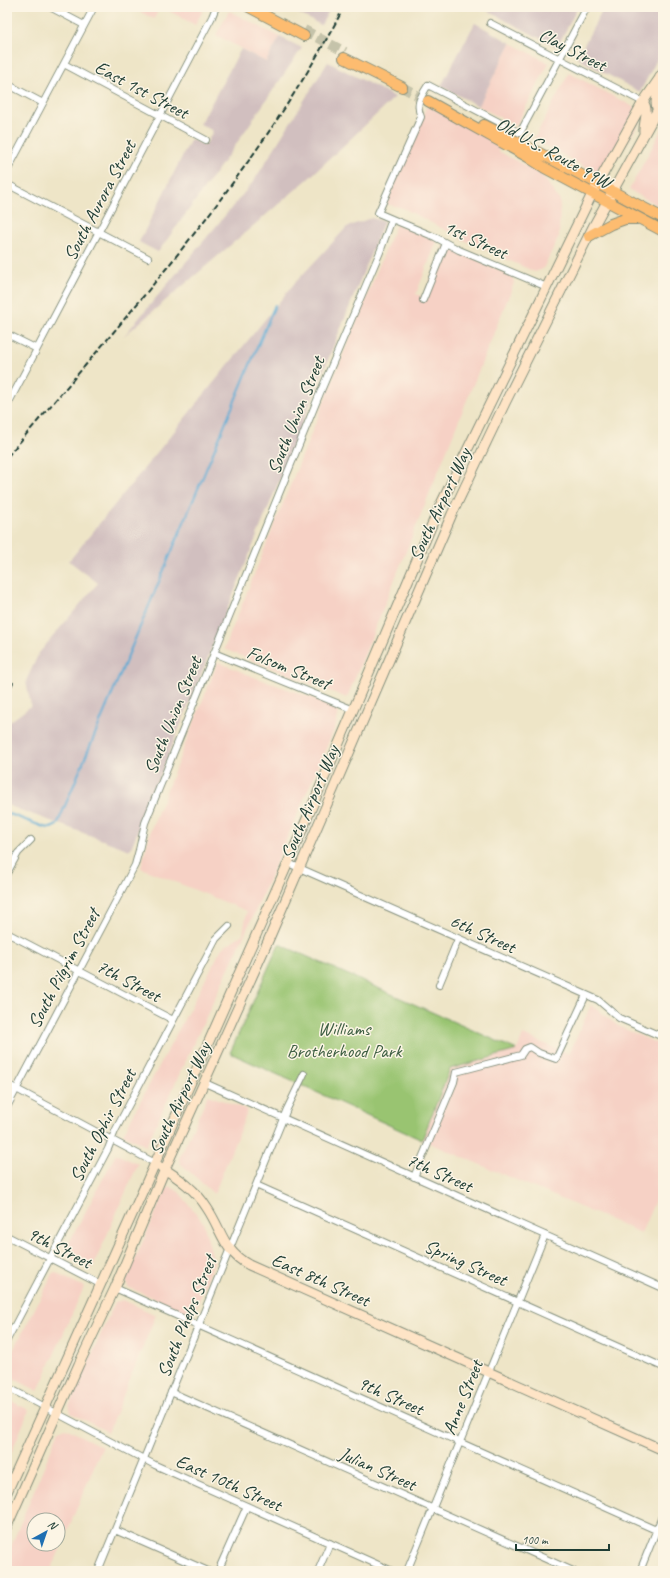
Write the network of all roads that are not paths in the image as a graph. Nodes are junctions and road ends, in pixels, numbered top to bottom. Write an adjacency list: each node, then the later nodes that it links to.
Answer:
1 (50, 7): 8 (street)
2 (94, 7): 8 (street)
3 (216, 7): 19 (street, South Aurora Street)
4 (249, 7): 5 (main road)
5 (262, 7)
6 (587, 7): 10 (street)
7 (490, 23): 10 (street, Clay Street)
8 (84, 25): 11 (street)
9 (345, 55): 14 (main road)
10 (559, 59): 16 (street, Clay Street); 30 (street)
11 (64, 64): 17 (street); 19 (street, East 1st Street)
12 (662, 75): 16 (main road, South Airport Way); 18 (main road)
13 (7, 84): 17 (street)
14 (403, 84)
15 (663, 100): 18 (main road, South Airport Way)
16 (643, 102): 20 (main road); 23 (main road, South Airport Way)
17 (43, 103): 22 (street)
18 (660, 112): 20 (main road, South Airport Way)
19 (160, 115): 21 (street, East 1st Street); 32 (street, South Aurora Street)
20 (644, 135): 25 (main road, South Airport Way)
21 (206, 140)
22 (7, 172)
23 (598, 183): 25 (main road, Old U.S. Route 99W); 26 (main road, South Airport Way); 26 (main road, Old U.S. Route 99W)
24 (7, 184): 32 (street)
25 (613, 191): 27 (main road, South Airport Way); 29 (main road, Old U.S. Route 99W)
26 (592, 194): 27 (main road, Old U.S. Route 99W); 37 (main road, South Airport Way)
27 (607, 202): 28 (main road, Old U.S. Route 99W); 33 (main road, South Airport Way)
28 (639, 218): 31 (main road, Old U.S. Route 99W); 33 (main road)
29 (663, 218)
30 (392, 219): 34 (street, 1st Street); 42 (street, South Union Street)
31 (663, 231)
32 (98, 232): 35 (street); 40 (street, South Aurora Street)
33 (589, 236): 36 (main road, South Airport Way)
34 (446, 243): 37 (street, 1st Street); 38 (street)
35 (148, 258)
36 (565, 283): 37 (main road); 47 (main road, South Airport Way)
37 (547, 287): 43 (main road, South Airport Way)
38 (423, 300)
39 (7, 334): 40 (street)
40 (37, 349): 41 (street, South Aurora Street)
41 (7, 406)
42 (214, 653): 43 (street, Folsom Street); 46 (street, South Union Street)
43 (354, 710): 45 (main road, South Airport Way)
44 (31, 840): 48 (street)
45 (288, 863): 47 (street, 6th Street); 64 (main road, South Airport Way)
46 (135, 865): 52 (street, South Pilgrim Street)
47 (299, 868): 51 (street, 6th Street); 58 (main road, South Airport Way)
48 (7, 873)
49 (229, 926): 55 (street, South Ophir Street)
50 (7, 933): 52 (street, 7th Street)
51 (458, 939): 53 (street); 54 (street, 6th Street)
52 (79, 971): 55 (street, 7th Street); 60 (street, South Pilgrim Street)
53 (439, 985)
54 (586, 995): 56 (street, 6th Street); 66 (street)
55 (173, 1020): 63 (street, South Ophir Street)
56 (663, 1038)
57 (304, 1074): 62 (street, South Phelps Street)
58 (205, 1083): 62 (street, 7th Street); 65 (main road, South Airport Way)
59 (7, 1084): 60 (street, East 8th Street)
60 (16, 1089): 61 (street, South Pilgrim Street); 63 (street, East 8th Street)
61 (7, 1107)
62 (284, 1118): 66 (street, 7th Street); 67 (street, South Phelps Street)
63 (112, 1139): 64 (street, East 8th Street); 71 (street, South Ophir Street)
64 (155, 1163): 65 (main road, East 8th Street); 72 (main road, South Airport Way)
65 (165, 1169): 70 (main road, East 8th Street); 73 (main road, South Airport Way)
66 (414, 1177): 68 (street, 7th Street)
67 (256, 1185): 70 (street, South Phelps Street); 75 (street, Spring Street)
68 (545, 1235): 74 (street, 7th Street); 75 (street, Anne Street)
69 (7, 1236): 71 (street, 9th Street)
70 (229, 1250): 76 (street, South Phelps Street); 79 (main road, East 8th Street)
71 (50, 1259): 72 (street, 9th Street); 77 (street, South Ophir Street)
72 (100, 1284): 82 (main road, South Airport Way)
73 (115, 1288): 76 (street, 9th Street); 83 (main road, South Airport Way)
74 (663, 1288)
75 (517, 1302): 78 (street, Spring Street); 79 (street, Anne Street)
76 (198, 1325): 81 (street, South Phelps Street); 84 (street, 9th Street)
77 (7, 1340)
78 (663, 1367)
79 (488, 1373): 84 (street, Anne Street); 85 (main road, East 8th Street)
80 (7, 1387): 82 (street, East 10th Street)
81 (171, 1392): 86 (street, South Phelps Street); 89 (street, Julian Street)
82 (45, 1406): 83 (street, East 10th Street); 87 (main road, South Airport Way)
83 (58, 1413): 86 (street, East 10th Street); 91 (main road, South Airport Way)
84 (460, 1442): 89 (street, Anne Street); 93 (street, 9th Street)
85 (663, 1450)
86 (144, 1459): 88 (street, East 10th Street); 92 (street, South Phelps Street)
87 (7, 1492)
88 (247, 1506): 94 (street, East 10th Street); 97 (street)
89 (433, 1509): 100 (street, Anne Street); 101 (street, Julian Street)
90 (663, 1514): 93 (street)
91 (7, 1526)
92 (115, 1530): 95 (street, South Phelps Street); 96 (street)
93 (656, 1530): 102 (street)
94 (330, 1543): 98 (street); 99 (street, East 10th Street)
95 (98, 1571)
96 (208, 1571)
97 (218, 1571)
98 (318, 1571)
99 (392, 1571)
100 (407, 1571)
101 (573, 1571)
102 (640, 1571)

